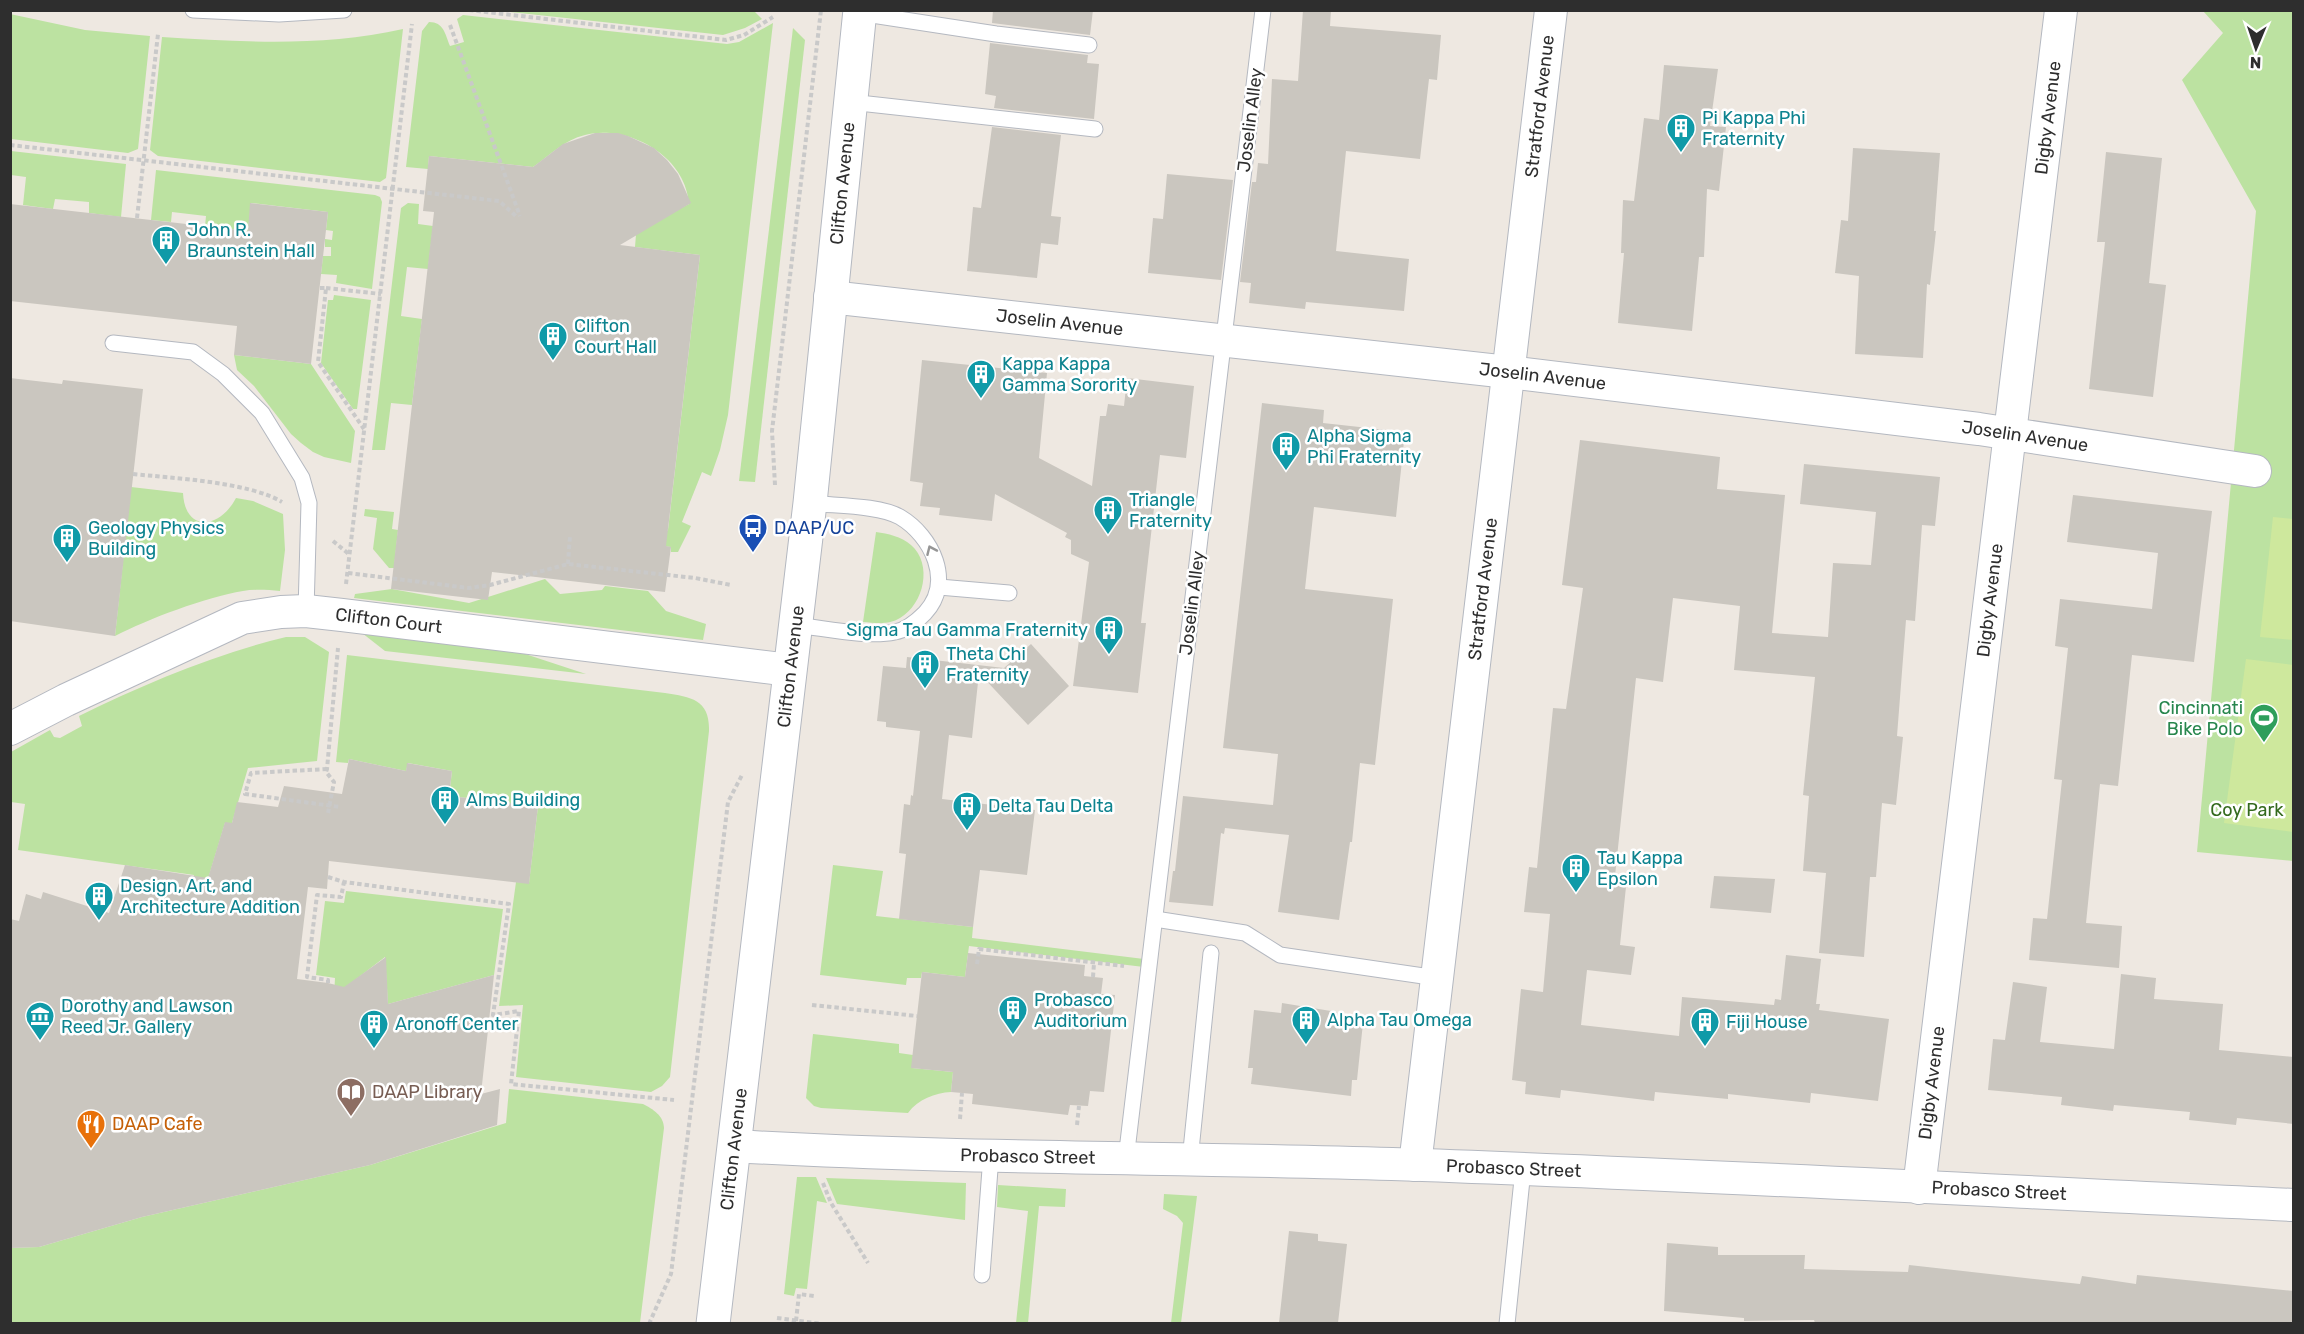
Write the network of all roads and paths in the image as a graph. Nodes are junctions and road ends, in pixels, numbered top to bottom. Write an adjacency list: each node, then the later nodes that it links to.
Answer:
1 (193, 10): 2 (lane)
2 (344, 10)
3 (469, 10): 8 (path)
4 (1263, 10): 23 (lane, Joselin Alley)
5 (1551, 10): 25 (street, Stratford Avenue)
6 (2061, 10): 27 (street, Digby Avenue)
7 (859, 12): 12 (lane); 13 (main road, Clifton Avenue)
8 (773, 17)
9 (412, 24): 17 (path)
10 (450, 25): 17 (path)
11 (158, 34): 16 (path)
12 (1089, 45)
13 (850, 102): 14 (lane); 22 (main road, Clifton Avenue)
14 (1095, 129)
15 (10, 145): 16 (path)
16 (143, 160): 17 (path); 18 (path)
17 (393, 190): 21 (path)
18 (137, 218)
19 (320, 288): 20 (path)
20 (326, 288): 21 (path); 26 (path)
21 (381, 294): 26 (path)
22 (830, 297): 23 (street, Joselin Avenue); 30 (main road, Clifton Avenue)
23 (1223, 342): 25 (street, Joselin Avenue); 51 (lane, Joselin Alley)
24 (113, 343): 31 (lane)
25 (1508, 372): 27 (street, Joselin Avenue); 57 (street, Stratford Avenue)
26 (365, 430): 33 (path)
27 (2009, 433): 28 (street, Joselin Avenue); 73 (street, Digby Avenue)
28 (2255, 471)
29 (133, 474): 31 (path)
30 (810, 503): 38 (lane, one-way to 30); 41 (main road, Clifton Avenue)
31 (309, 520): 33 (path); 40 (lane)
32 (570, 536): 34 (path)
33 (350, 555): 35 (path)
34 (568, 564): 35 (path); 37 (path)
35 (348, 573): 36 (path)
36 (346, 585)
37 (731, 585)
38 (939, 587): 39 (lane); 41 (lane)
39 (1009, 593)
40 (306, 611): 43 (street, Clifton Court); 44 (street, Clifton Court)
41 (795, 625): 43 (main road, Clifton Avenue)
42 (338, 644): 45 (path)
43 (790, 670): 66 (main road, Clifton Avenue)
44 (10, 729)
45 (327, 769): 46 (path); 46 (path)
46 (330, 806): 47 (path); 48 (path)
47 (340, 807)
48 (328, 813)
49 (328, 877): 50 (path)
50 (345, 882): 58 (path); 62 (path)
51 (1155, 919): 55 (lane, Joselin Alley); 57 (lane)
52 (1211, 952): 69 (lane)
53 (1094, 963): 54 (path); 55 (path); 56 (path)
54 (977, 964)
55 (1149, 969): 68 (lane, Joselin Alley)
56 (1093, 977)
57 (1437, 978): 70 (street, Stratford Avenue)
58 (328, 982)
59 (812, 1005): 60 (path)
60 (917, 1016)
61 (962, 1093): 64 (path)
62 (674, 1100)
63 (1079, 1106): 65 (path)
64 (960, 1119)
65 (1077, 1125)
66 (734, 1146): 67 (street, Probasco Street); 75 (main road, Clifton Avenue)
67 (991, 1156): 68 (street, Probasco Street); 77 (lane)
68 (1126, 1159): 69 (street, Probasco Street)
69 (1190, 1160): 70 (street, Probasco Street)
70 (1415, 1165): 71 (street, Probasco Street)
71 (1523, 1170): 73 (street, Probasco Street); 84 (lane)
72 (822, 1182): 76 (path)
73 (1918, 1188): 74 (street, Probasco Street)
74 (2294, 1205)
75 (721, 1252): 81 (main road); 82 (main road, Clifton Avenue)
76 (868, 1263)
77 (982, 1275)
78 (814, 1296): 80 (path)
79 (777, 1318): 80 (path)
80 (796, 1321): 83 (path)
81 (698, 1323)
82 (713, 1323)
83 (822, 1323)
84 (1507, 1323)

